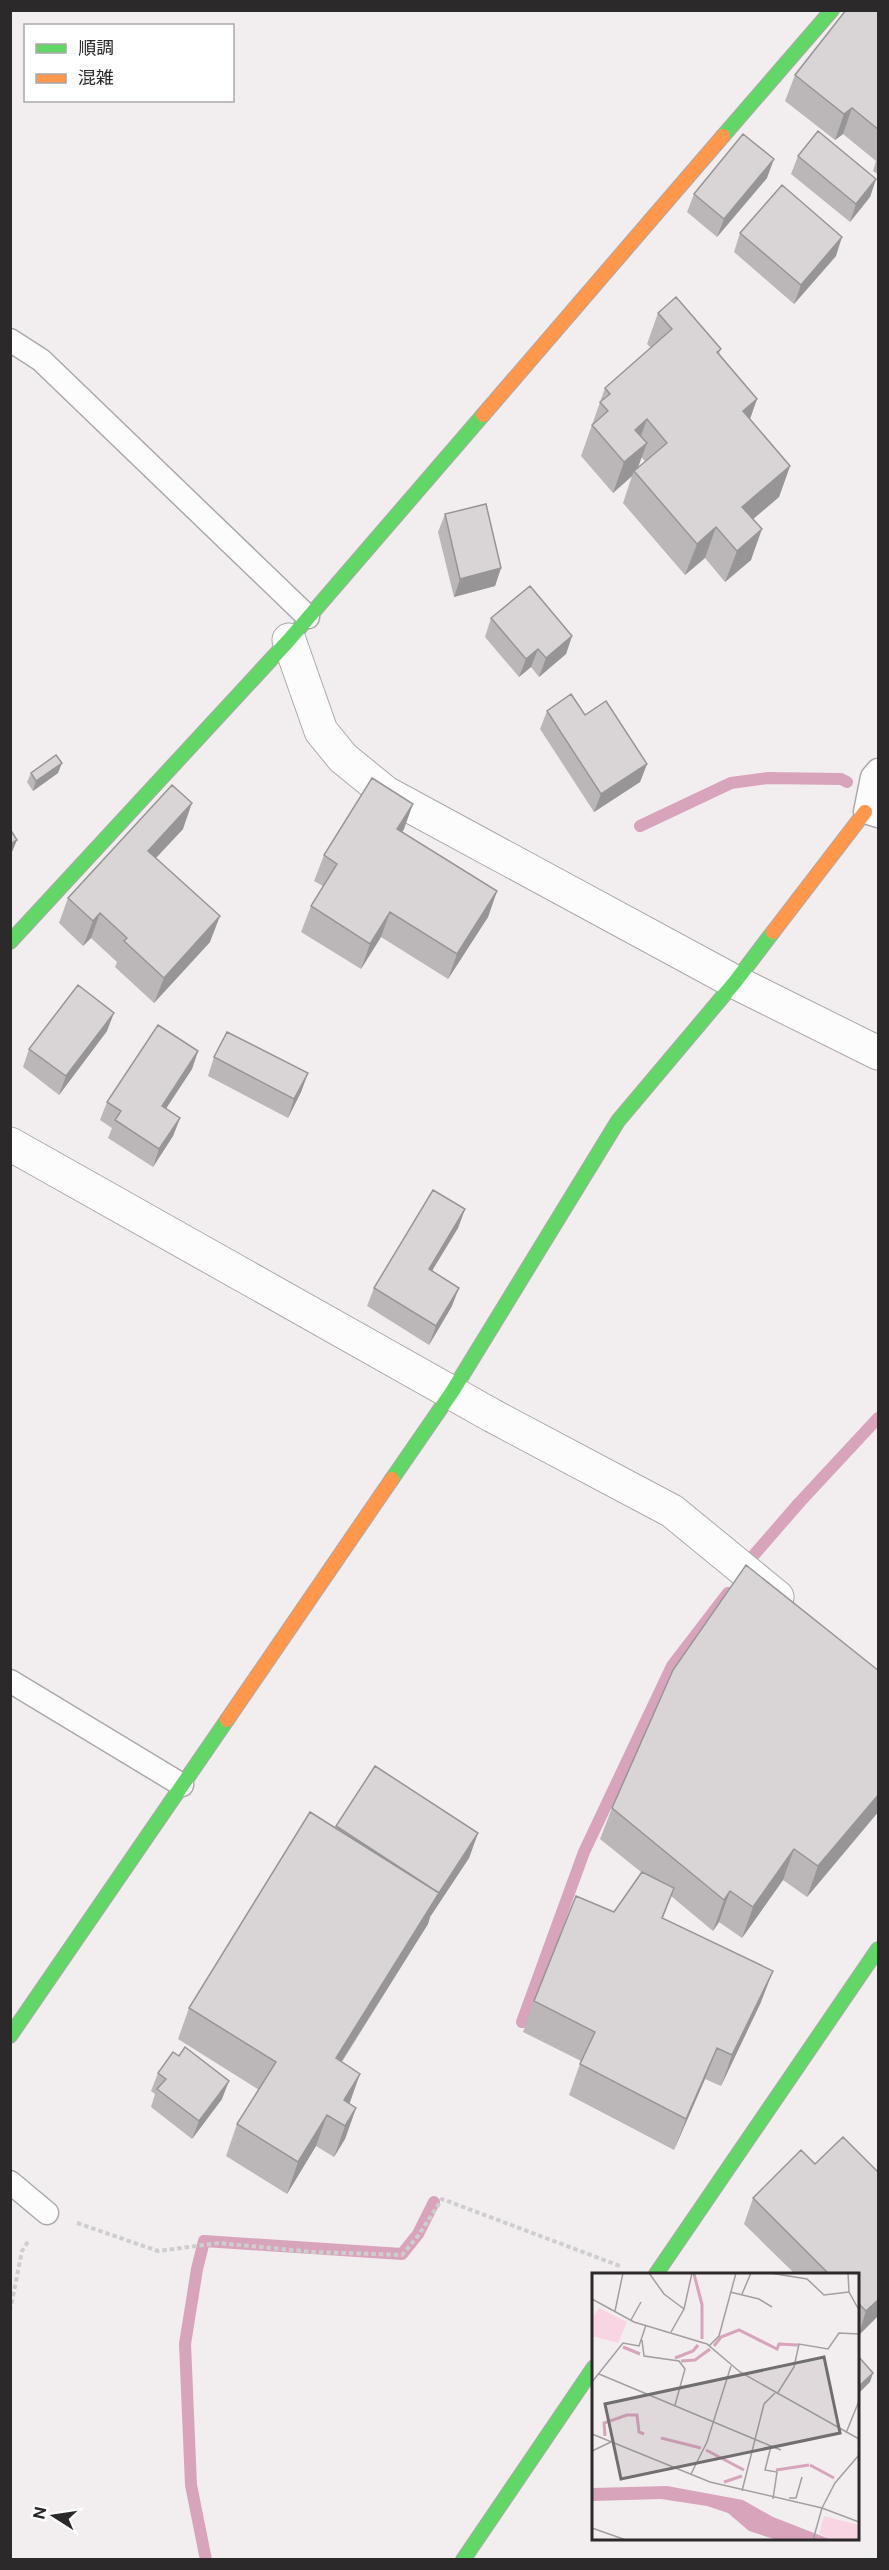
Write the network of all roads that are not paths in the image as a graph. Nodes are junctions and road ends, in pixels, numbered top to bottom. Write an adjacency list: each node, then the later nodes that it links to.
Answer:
1 (832, 10): 3 (street)
2 (10, 340): 3 (lane)
3 (298, 628): 6 (street); 7 (street)
4 (879, 770): 5 (lane)
5 (872, 814): 7 (street)
6 (10, 942)
7 (735, 982): 8 (street); 10 (street)
8 (879, 1053)
9 (10, 1144): 10 (street)
10 (452, 1392): 11 (street); 13 (street)
11 (798, 1614)
12 (10, 1681): 13 (lane)
13 (182, 1785): 15 (street)
14 (879, 1949): 18 (street)
15 (10, 2036)
16 (10, 2182): 17 (lane)
17 (47, 2213)
18 (657, 2273)
19 (592, 2370): 20 (street)
20 (463, 2559)

